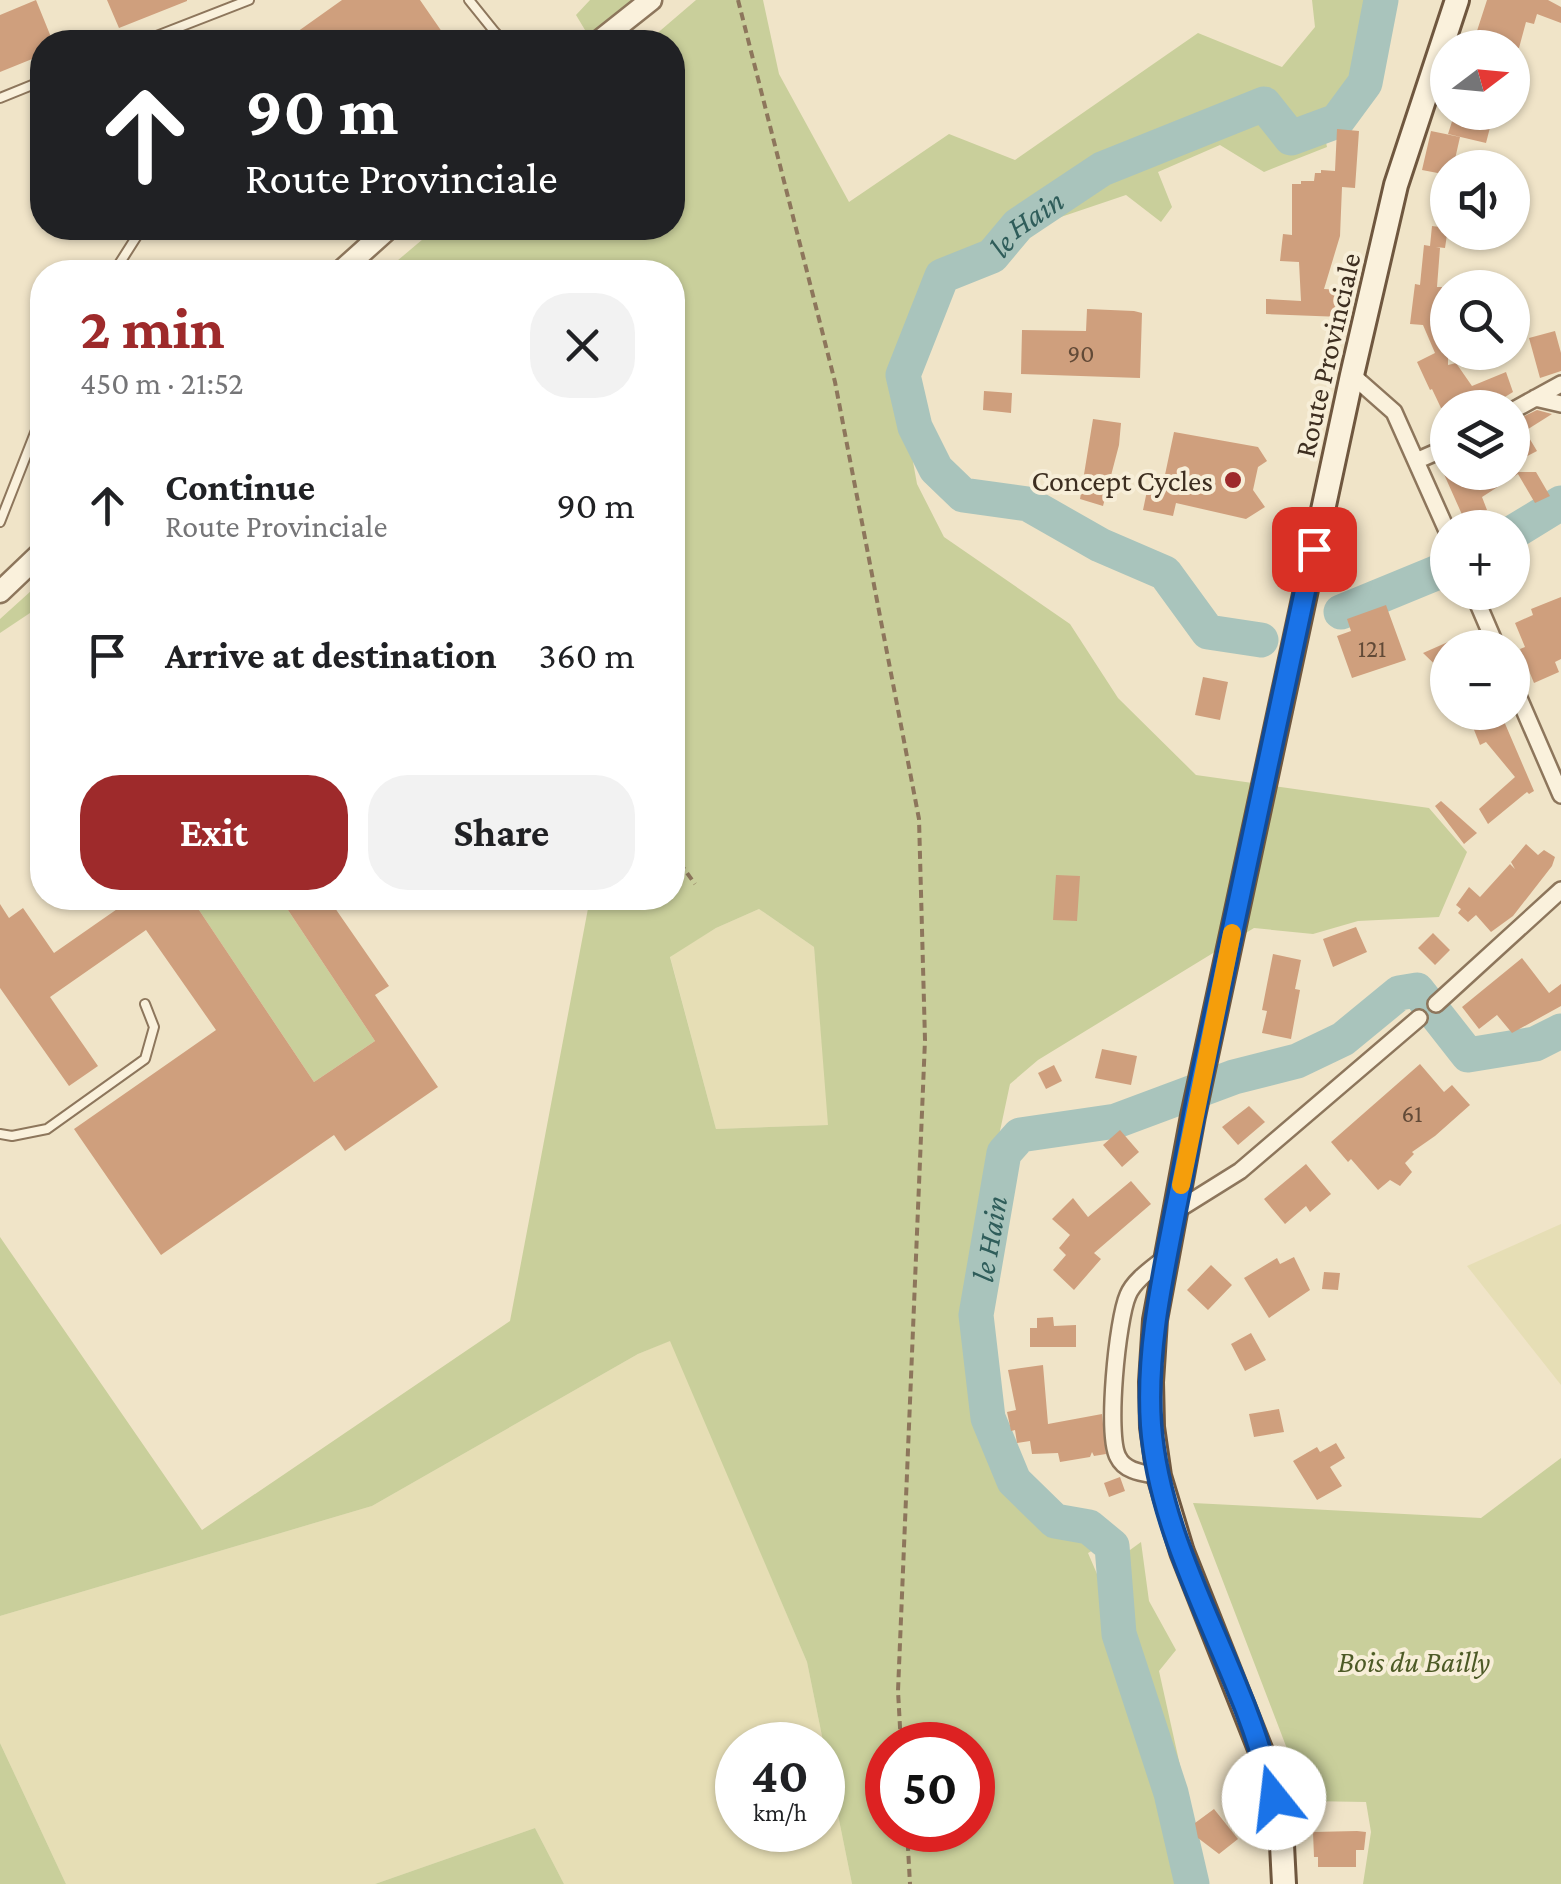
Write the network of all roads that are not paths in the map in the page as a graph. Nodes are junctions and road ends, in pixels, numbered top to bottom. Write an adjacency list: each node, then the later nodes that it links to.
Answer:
1 (250, 0): 5 (lane)
2 (470, 0): 6 (lane)
3 (651, 0): 7 (street)
4 (1457, 0): 12 (main road, Route Provinciale)
5 (172, 30)
6 (493, 30)
7 (613, 30)
8 (30, 86): 9 (lane)
9 (0, 98)
10 (376, 240): 11 (street)
11 (353, 260)
12 (1352, 375): 19 (street); 31 (main road, Route Provinciale)
13 (1561, 384): 14 (street)
14 (1535, 398): 15 (street); 16 (street)
15 (1530, 401)
16 (1561, 404)
17 (30, 446): 21 (lane)
18 (1430, 455): 19 (street)
19 (1416, 461): 20 (street)
20 (1438, 510)
21 (0, 522)
22 (30, 563): 23 (street)
23 (0, 592)
24 (1530, 724): 25 (street)
25 (1561, 795)
26 (1561, 890): 28 (street)
27 (145, 1004): 30 (lane)
28 (1436, 1004)
29 (1419, 1018): 31 (street)
30 (0, 1134)
31 (1176, 1212): 32 (main road, Route Provinciale)
32 (1166, 1256): 33 (main road, Route Provinciale); 33 (street)
33 (1159, 1476): 34 (main road, Route Provinciale)
34 (1284, 1884)

